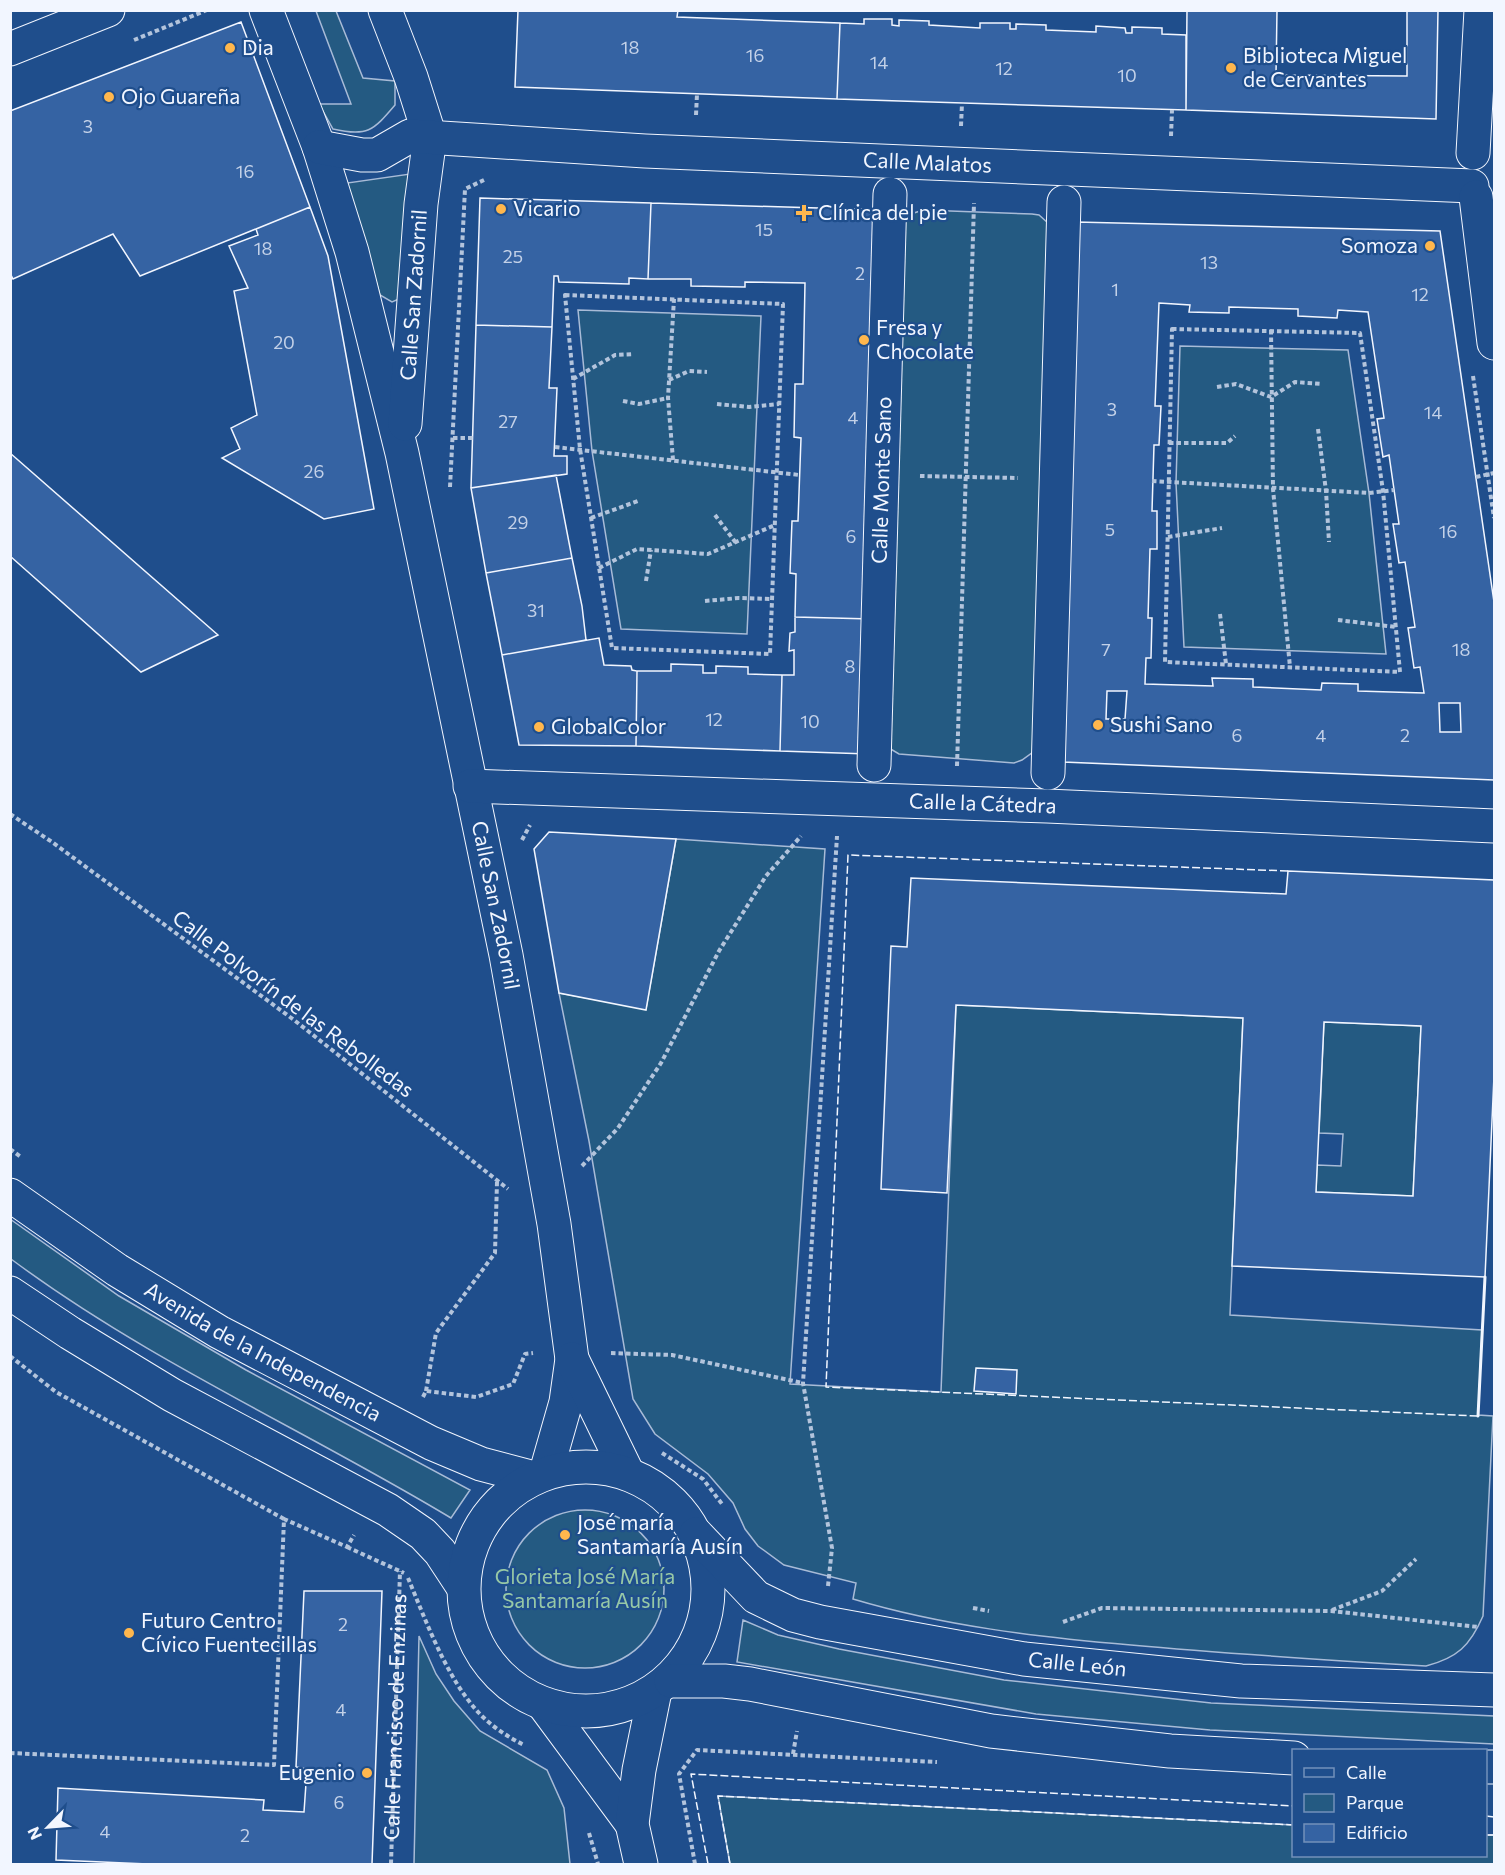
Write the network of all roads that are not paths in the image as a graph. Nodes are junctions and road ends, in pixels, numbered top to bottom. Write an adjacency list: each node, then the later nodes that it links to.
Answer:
1 (108, 10): 5 (street)
2 (266, 10): 8 (street, Calle San Zadornil)
3 (385, 10): 7 (street, Calle San Zadornil)
4 (1481, 10): 9 (street)
5 (10, 49)
6 (1494, 127): 9 (street)
7 (430, 137): 8 (street); 9 (street, Calle Malatos); 13 (street, Calle San Zadornil)
8 (319, 147): 13 (street, Calle San Zadornil)
9 (1477, 184): 12 (street)
10 (890, 194): 14 (street, Calle Monte Sano)
11 (1064, 202): 15 (street)
12 (1494, 343)
13 (402, 453): 16 (street, Calle San Zadornil)
14 (874, 765)
15 (1048, 773)
16 (470, 786): 17 (street, Calle la Cátedra); 20 (street, Calle San Zadornil)
17 (1494, 826)
18 (10, 1195): 22 (street, Avenida de la Independencia)
19 (10, 1293): 24 (street)
20 (573, 1359): 21 (street, Calle San Zadornil); 22 (street, Calle San Zadornil)
21 (628, 1474): 22 (street); 23 (street)
22 (540, 1475): 24 (street)
23 (696, 1534): 25 (street); 26 (street, Calle León)
24 (463, 1587): 27 (street)
25 (663, 1686): 27 (street); 28 (street); 29 (street)
26 (1494, 1690)
27 (544, 1705): 29 (street)
28 (1292, 1758)
29 (632, 1824): 30 (street)
30 (641, 1864)

